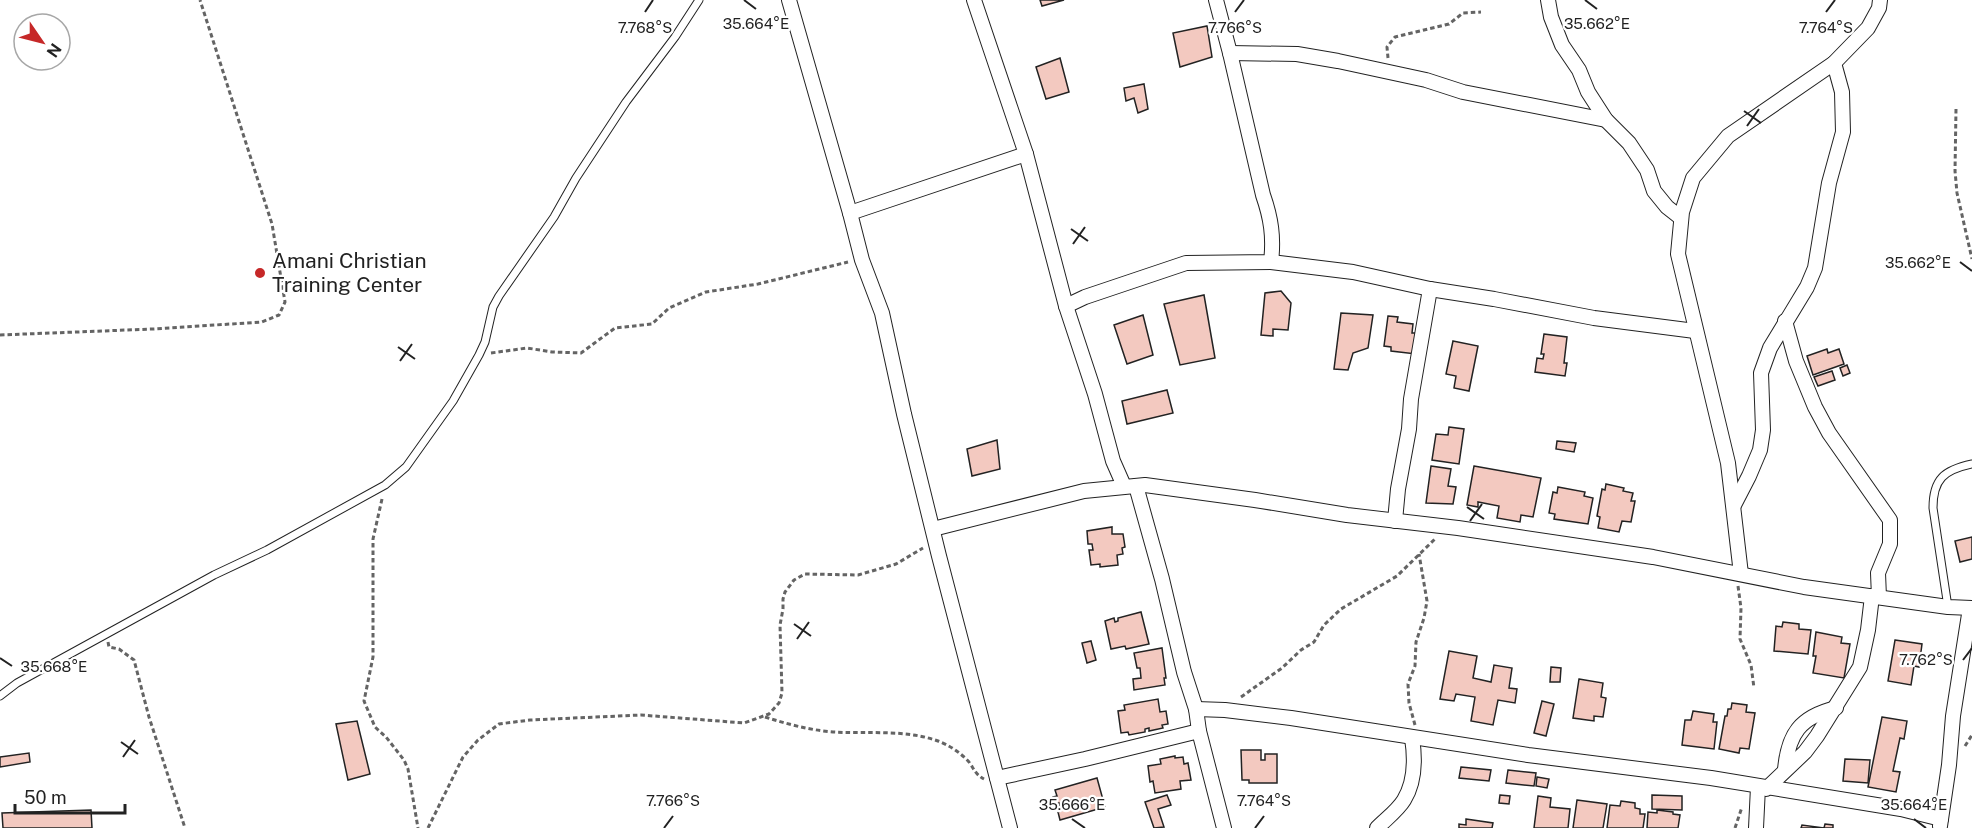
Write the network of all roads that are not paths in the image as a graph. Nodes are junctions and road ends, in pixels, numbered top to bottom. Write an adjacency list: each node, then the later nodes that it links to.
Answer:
1 (699, 0): 27 (lane)
2 (789, 0): 11 (street)
3 (974, 0): 10 (street)
4 (1216, 0): 7 (street)
5 (1548, 0): 9 (street)
6 (1880, 0): 8 (street)
7 (1230, 53): 9 (street); 13 (street)
8 (1834, 63): 12 (street); 16 (street)
9 (1606, 120): 12 (street)
10 (1026, 154): 11 (street); 15 (street)
11 (850, 213): 22 (street)
12 (1681, 218): 17 (street)
13 (1271, 262): 14 (street); 15 (street)
14 (1430, 289): 17 (street); 21 (street)
15 (1066, 306): 19 (street)
16 (1785, 321): 20 (street); 24 (street)
17 (1695, 331): 20 (street)
18 (1972, 464): 25 (lane)
19 (1130, 486): 21 (street); 22 (street); 29 (street)
20 (1734, 505): 23 (street)
21 (1395, 521): 23 (street)
22 (934, 535): 33 (street)
23 (1738, 573): 24 (street)
24 (1875, 596): 25 (street); 28 (street)
25 (1948, 607): 26 (street)
26 (1971, 608): 35 (street)
27 (0, 696)
28 (1836, 708): 32 (street); 32 (street)
29 (1196, 709): 30 (street); 31 (street)
30 (1199, 731): 33 (street); 37 (street)
31 (1414, 738): 34 (street); 38 (street)
32 (1785, 770): 34 (street)
33 (997, 779): 36 (street)
34 (1762, 788): 35 (street); 39 (street)
35 (1940, 824)
36 (1010, 828)
37 (1224, 828)
38 (1377, 828)
39 (1756, 828)

